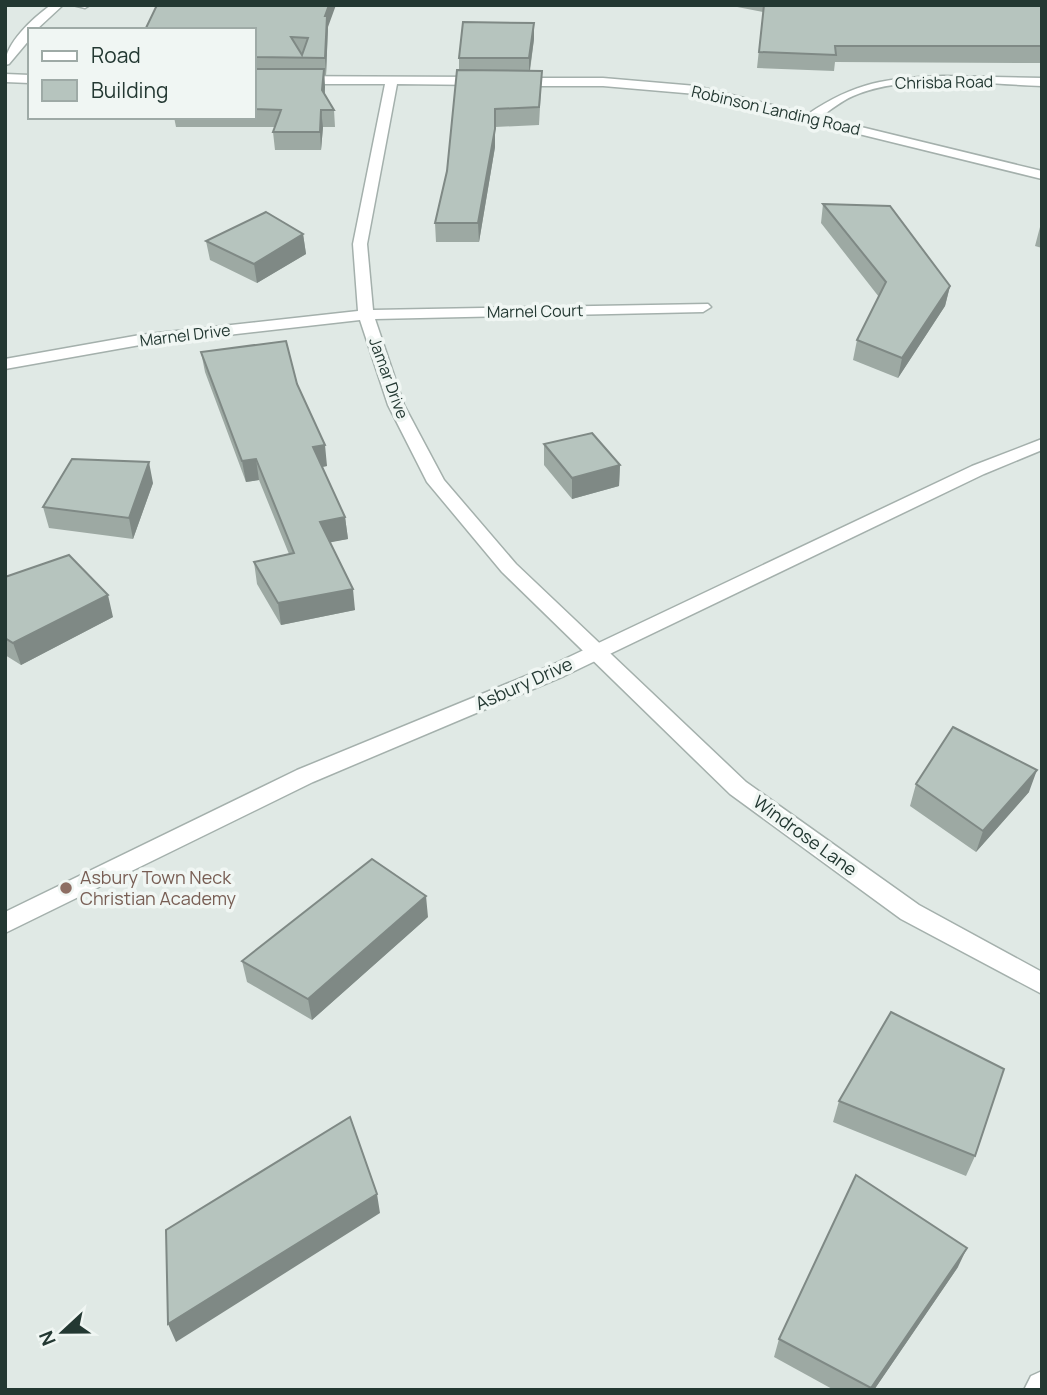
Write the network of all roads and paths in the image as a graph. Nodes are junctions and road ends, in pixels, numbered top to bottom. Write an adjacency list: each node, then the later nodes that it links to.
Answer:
1 (58, 5): 4 (street)
2 (78, 5): 3 (street)
3 (85, 5)
4 (32, 28)
5 (28, 33): 6 (street)
6 (5, 62)
7 (5, 78): 8 (street)
8 (28, 79)
9 (256, 80): 10 (street, Robinson Landing Road)
10 (392, 81): 12 (street, Robinson Landing Road); 15 (street, Jamar Drive)
11 (1042, 82): 12 (street, Chrisba Road)
12 (812, 117): 13 (street, Robinson Landing Road)
13 (1042, 175)
14 (704, 307): 15 (street, Marnel Court)
15 (366, 315): 16 (street, Marnel Drive); 18 (street, Jamar Drive)
16 (5, 365)
17 (1042, 444): 18 (street, Asbury Drive)
18 (594, 652): 19 (street, Asbury Drive); 20 (street, Windrose Lane)
19 (5, 923)
20 (1042, 984)

